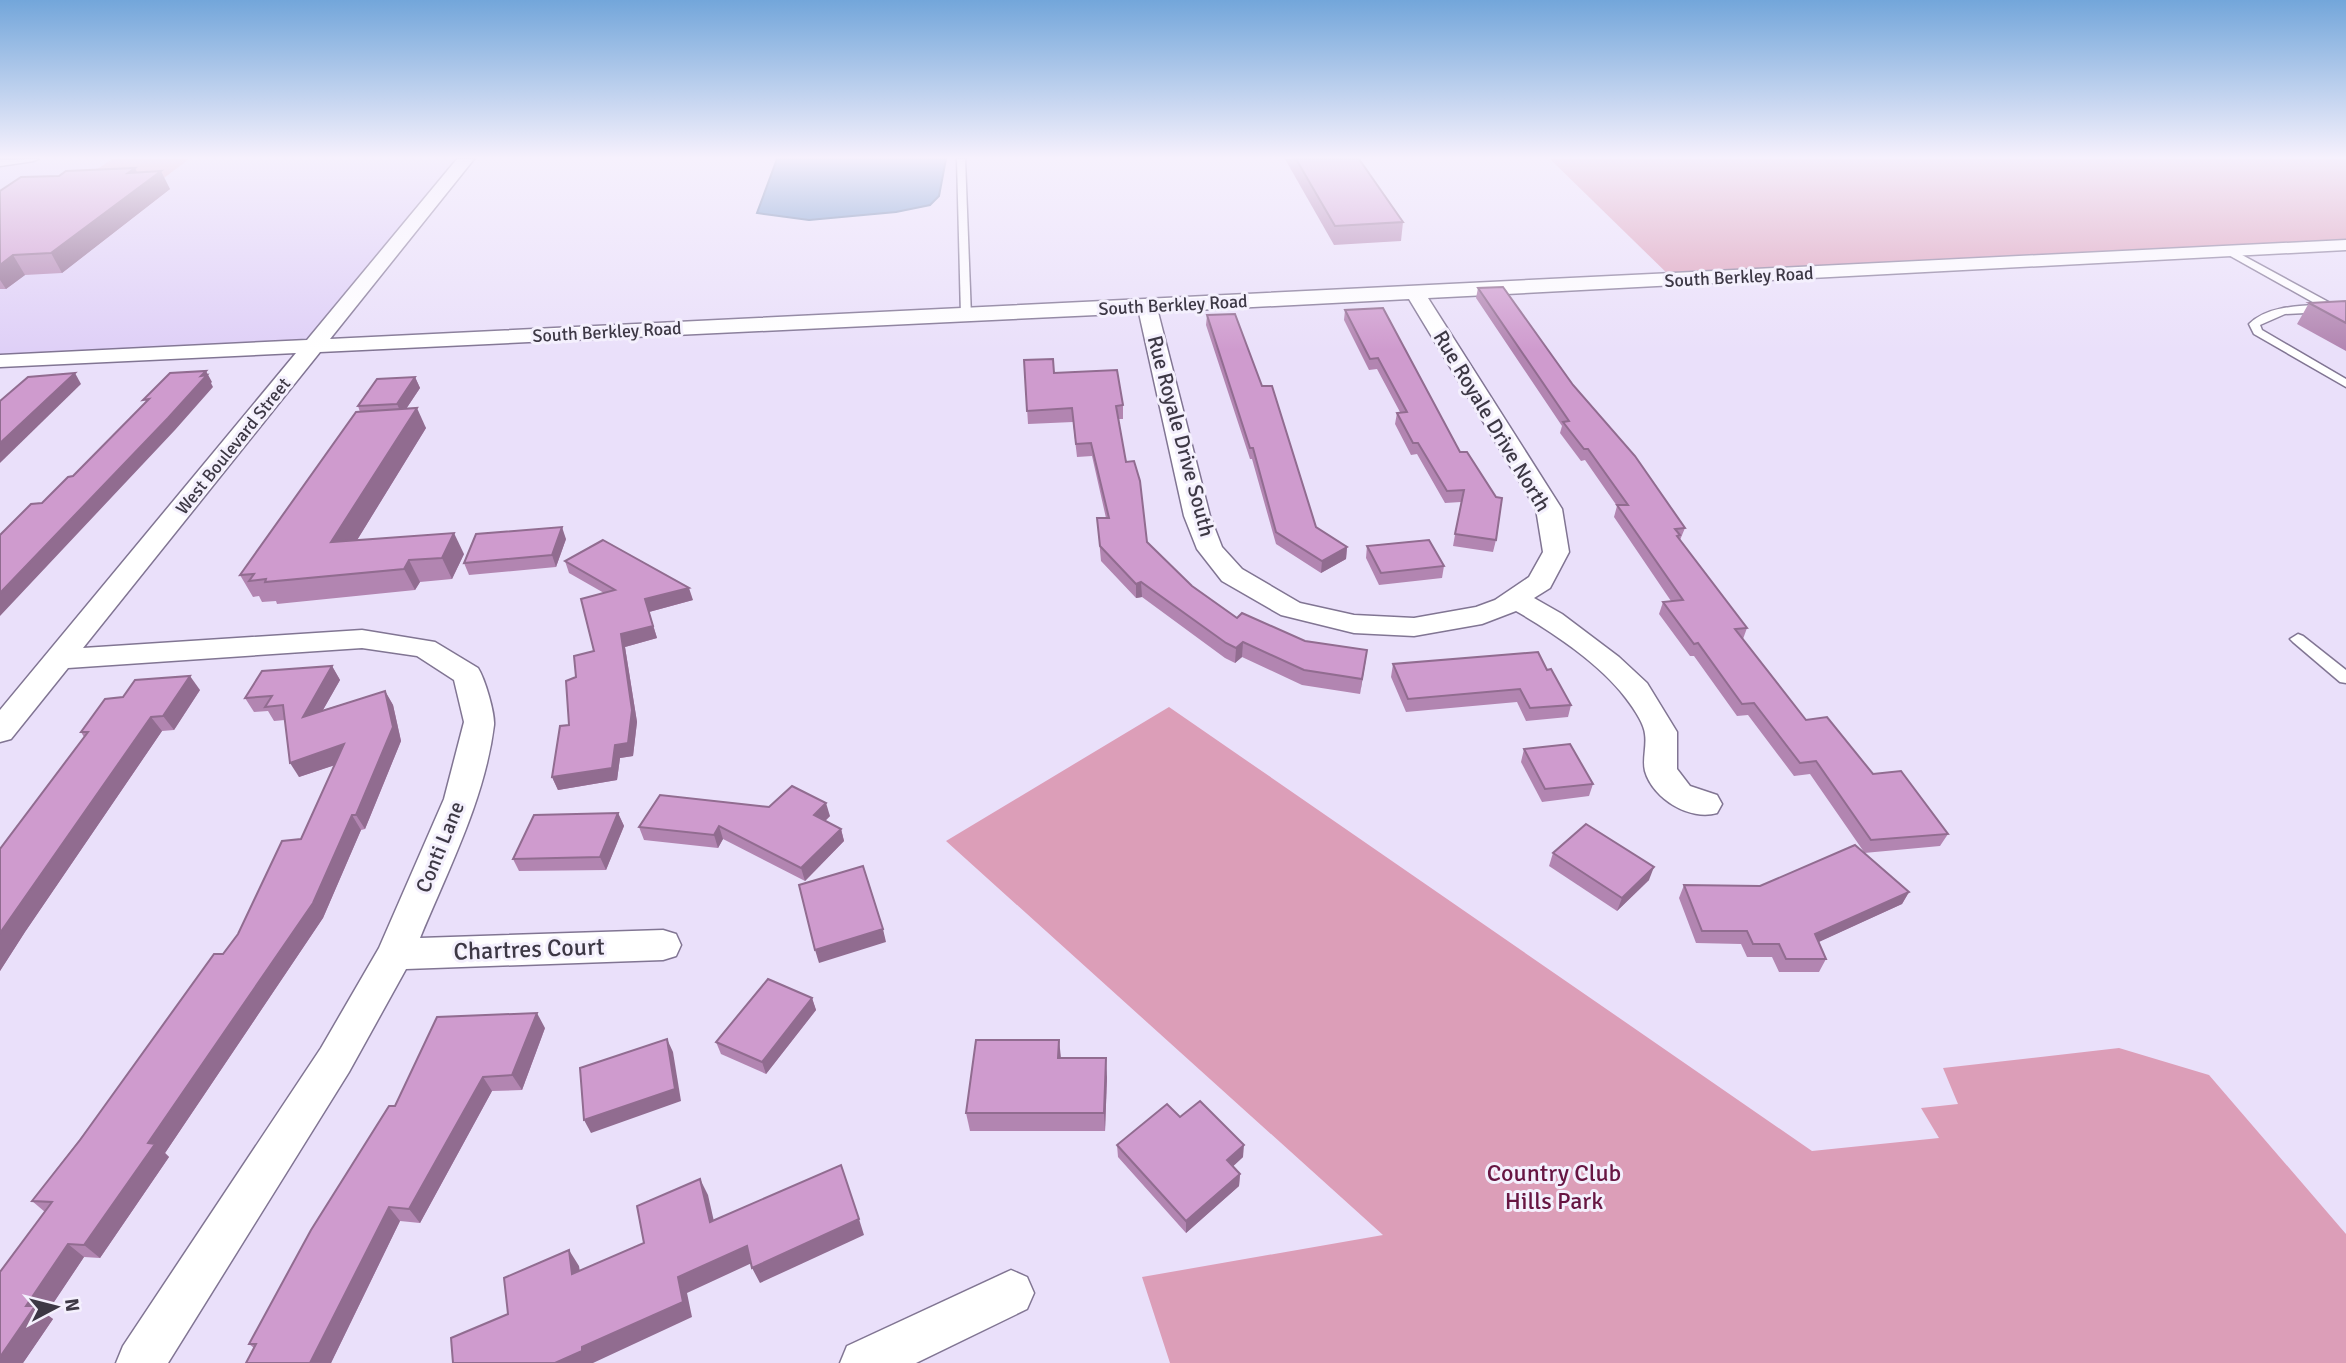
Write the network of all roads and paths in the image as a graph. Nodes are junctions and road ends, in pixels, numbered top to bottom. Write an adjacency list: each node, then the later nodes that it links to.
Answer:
1 (414, 223): 10 (street, West Boulevard Street)
2 (963, 223): 9 (lane)
3 (2346, 245): 4 (street, South Berkley Road)
4 (2228, 251): 5 (street, South Berkley Road); 8 (lane)
5 (1415, 293): 6 (street, South Berkley Road); 13 (street, Rue Royale Drive North)
6 (1147, 307): 9 (street, South Berkley Road); 14 (street, Rue Royale Drive South)
7 (2346, 308): 8 (lane)
8 (2333, 309): 12 (lane)
9 (966, 316): 10 (street, South Berkley Road)
10 (314, 346): 11 (street, South Berkley Road); 16 (street, West Boulevard Street)
11 (3, 364)
12 (2346, 384)
13 (1515, 599): 14 (street, Rue Royale Drive North); 19 (street)
14 (1414, 627)
15 (2298, 639): 17 (lane)
16 (58, 659): 18 (street, West Boulevard Street); 21 (street, Conti Lane)
17 (2346, 678)
18 (0, 731)
19 (1705, 804)
20 (663, 945): 21 (street, Chartres Court)
21 (395, 954): 23 (street, Conti Lane)
22 (1011, 1293): 24 (street)
23 (140, 1363)
24 (864, 1363)

